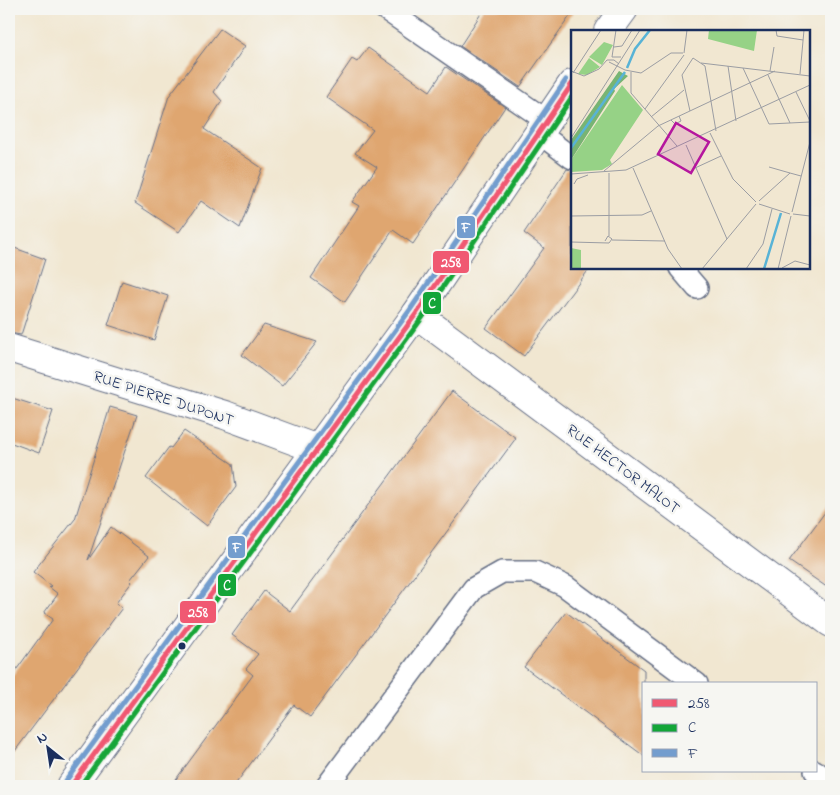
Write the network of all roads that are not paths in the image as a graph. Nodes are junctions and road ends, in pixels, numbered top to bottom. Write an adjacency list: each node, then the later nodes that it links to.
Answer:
1 (385, 9): 5 (lane)
2 (624, 9): 3 (main road)
3 (609, 30)
4 (571, 85): 5 (main road)
5 (543, 127): 6 (lane); 9 (main road)
6 (571, 157)
7 (681, 269): 8 (lane)
8 (697, 288)
9 (416, 314): 11 (main road); 12 (main road, RUE HECTOR MALOT)
10 (9, 348): 11 (main road, RUE PIERRE DUPONT)
11 (318, 449): 16 (main road)
12 (831, 623)
13 (694, 682): 17 (lane)
14 (816, 772): 15 (lane)
15 (831, 783)
16 (71, 786)
17 (327, 786)

